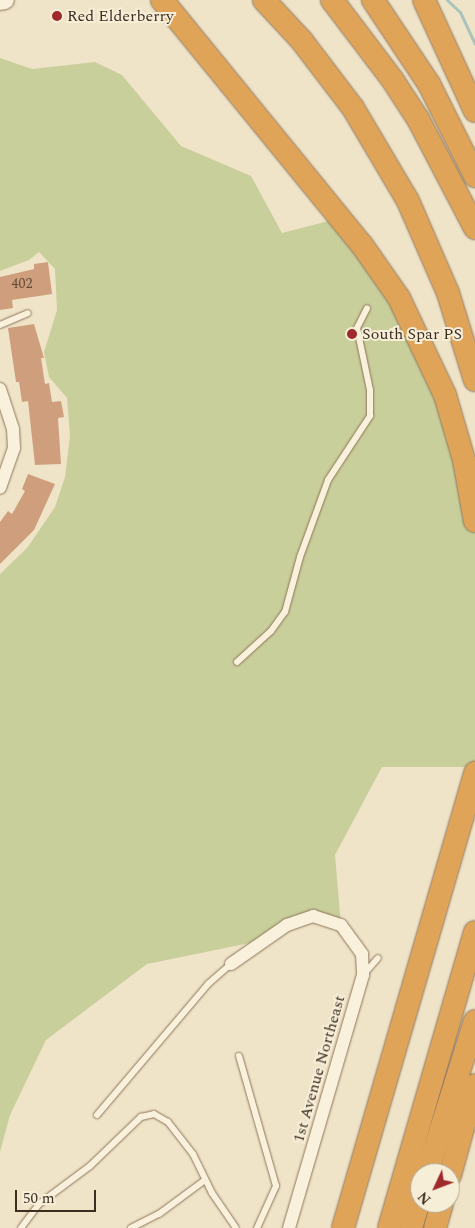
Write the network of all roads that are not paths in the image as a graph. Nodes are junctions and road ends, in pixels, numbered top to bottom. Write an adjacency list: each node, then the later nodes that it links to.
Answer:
1 (5, 0): 8 (main road)
2 (162, 0): 19 (highway)
3 (171, 0): 18 (highway)
4 (264, 0): 15 (highway)
5 (332, 0): 11 (highway)
6 (373, 0): 10 (highway)
7 (424, 0): 9 (highway)
8 (0, 1)
9 (474, 108)
10 (475, 176)
11 (475, 228)
12 (367, 308): 20 (lane)
13 (28, 313): 14 (lane)
14 (0, 325)
15 (475, 380)
16 (0, 389): 17 (street)
17 (0, 488)
18 (475, 488)
19 (475, 521)
20 (236, 662)
21 (475, 773): 40 (highway)
22 (475, 932): 41 (highway)
23 (378, 958): 25 (lane)
24 (231, 964): 25 (street, 1st Avenue Northeast); 29 (lane)
25 (363, 975): 39 (street, 1st Avenue Northeast)
26 (475, 1021): 30 (highway)
27 (239, 1056): 38 (lane)
28 (475, 1085): 31 (highway)
29 (97, 1116)
30 (430, 1163)
31 (453, 1163)
32 (206, 1180): 35 (lane); 36 (lane); 37 (lane)
33 (416, 1213): 42 (highway)
34 (439, 1213): 43 (highway)
35 (21, 1228)
36 (131, 1228)
37 (236, 1228)
38 (257, 1228)
39 (289, 1228)
40 (343, 1228)
41 (389, 1228)
42 (411, 1228)
43 (435, 1228)

